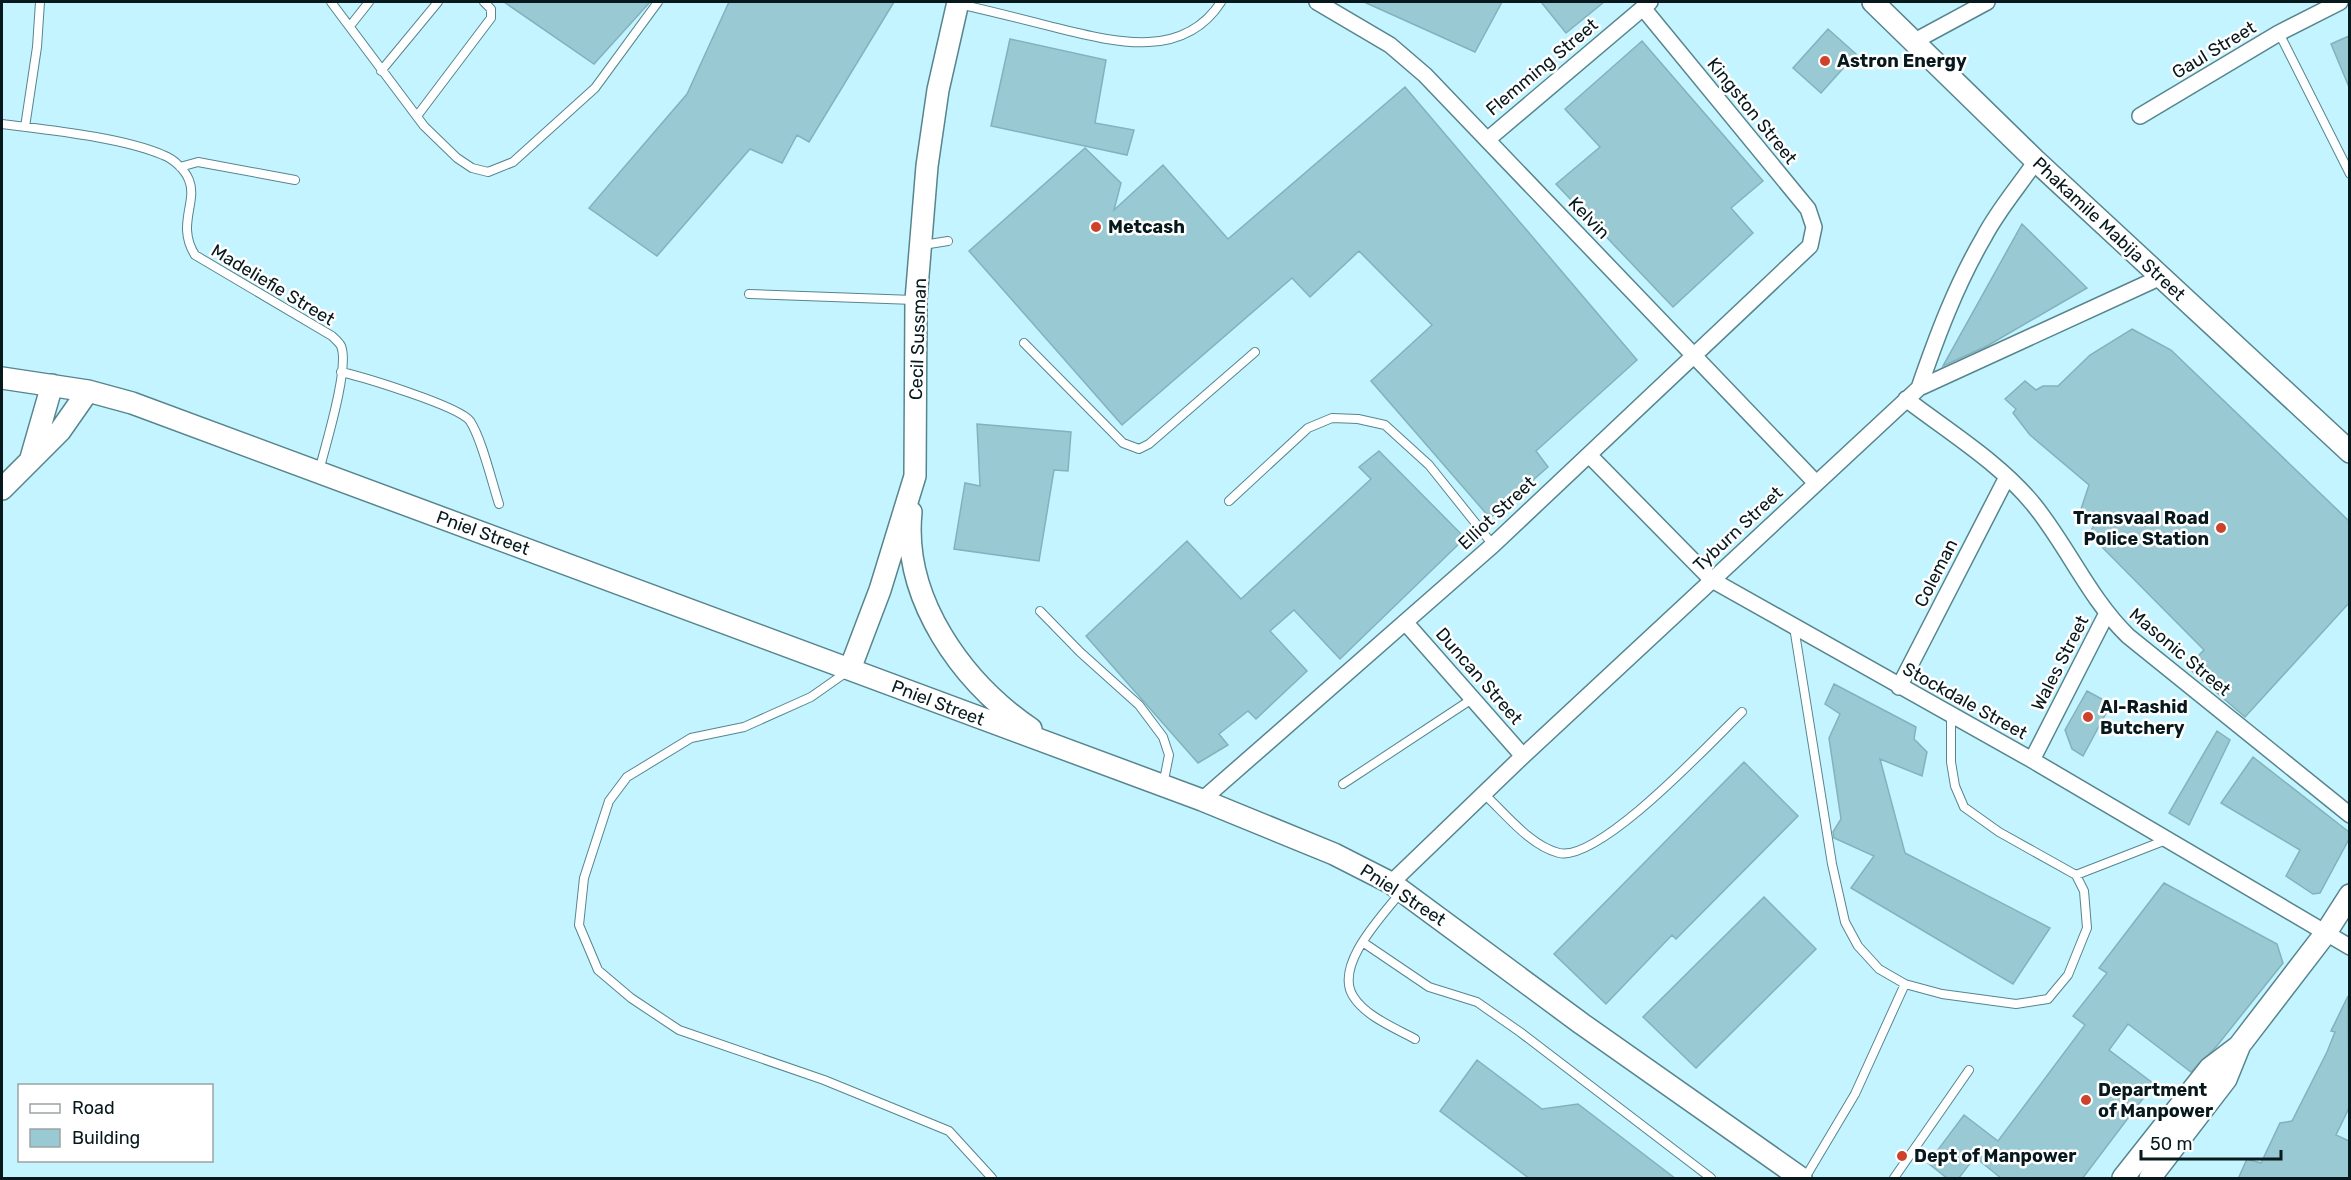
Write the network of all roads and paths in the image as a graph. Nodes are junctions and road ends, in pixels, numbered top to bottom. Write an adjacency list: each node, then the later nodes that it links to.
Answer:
1 (40, 2): 21 (lane)
2 (331, 2): 14 (lane)
3 (369, 2): 14 (lane)
4 (438, 2): 17 (lane)
5 (484, 2): 18 (lane)
6 (658, 2): 18 (lane)
7 (958, 2): 8 (lane); 28 (street, Cecil Sussman)
8 (1221, 2)
9 (1317, 2): 22 (street, Kelvin)
10 (1873, 2): 16 (street, Phakamile Mabija Street)
11 (1987, 2): 16 (street)
12 (2340, 2): 15 (street, Gaul Street)
13 (1646, 5): 22 (street, Flemming Street); 29 (street, Kingston Street)
14 (350, 26): 17 (lane)
15 (2279, 33): 19 (street, Gaul Street); 25 (lane)
16 (1913, 42): 23 (street, Phakamile Mabija Street)
17 (381, 71): 18 (lane)
18 (417, 116)
19 (2140, 116)
20 (2, 124): 21 (lane)
21 (24, 127): 24 (lane)
22 (1487, 140): 35 (street, Kelvin)
23 (2036, 161): 30 (street, Phakamile Mabija Street); 39 (street)
24 (180, 167): 26 (lane); 36 (lane, Madeliefie Street)
25 (2349, 174)
26 (295, 180)
27 (948, 241): 28 (lane)
28 (922, 244): 32 (street, Cecil Sussman)
29 (1810, 246): 35 (street, Elliot Street)
30 (2161, 277): 39 (street, Tyburn Street); 42 (street, Phakamile Mabija Street)
31 (749, 294): 32 (lane)
32 (916, 300): 46 (street, Cecil Sussman)
33 (1024, 343): 34 (lane)
34 (1255, 352)
35 (1693, 355): 43 (street, Elliot Street); 48 (street, Kelvin)
36 (341, 372): 45 (lane, Madeliefie Street); 51 (lane)
37 (2, 378): 38 (street, Pniel Street)
38 (52, 385): 40 (street, Pniel Street); 44 (street)
39 (1919, 388): 41 (street, Tyburn Street)
40 (88, 391): 44 (street); 45 (street, Pniel Street)
41 (1906, 399): 47 (street, Masonic Street); 48 (street, Tyburn Street)
42 (2349, 452)
43 (1589, 455): 52 (street, Elliot Street); 53 (street, Stockdale Street)
44 (31, 459): 49 (street)
45 (319, 471): 58 (street, Pniel Street)
46 (915, 476): 58 (street, Cecil Sussman); 65 (street)
47 (2007, 477): 55 (street, Masonic Street); 59 (street, Coleman)
48 (1816, 483): 53 (street, Tyburn Street)
49 (2, 489)
50 (1229, 501): 52 (lane)
51 (499, 504)
52 (1493, 544): 56 (street, Elliot Street)
53 (1712, 580): 57 (street, Stockdale Street); 63 (street, Tyburn Street)
54 (1040, 610): 67 (lane)
55 (2106, 615): 64 (street, Wales Street); 70 (street, Masonic Street)
56 (1406, 622): 60 (street, Duncan Street); 69 (street, Elliot Street)
57 (1794, 627): 59 (street, Stockdale Street); 78 (lane)
58 (850, 669): 65 (street, Pniel Street); 82 (lane)
59 (1899, 687): 62 (street, Stockdale Street)
60 (1472, 699): 63 (street, Duncan Street); 66 (lane)
61 (1742, 712): 68 (lane)
62 (1951, 715): 64 (street, Stockdale Street); 72 (lane)
63 (1523, 756): 68 (street, Tyburn Street)
64 (2032, 760): 71 (street, Stockdale Street)
65 (1109, 767): 67 (street, Pniel Street)
66 (1343, 784)
67 (1163, 786): 69 (street, Pniel Street)
68 (1484, 794): 73 (street, Tyburn Street)
69 (1202, 800): 73 (street, Pniel Street)
70 (2349, 815)
71 (2167, 840): 72 (lane); 75 (street, Stockdale Street)
72 (2076, 875): 78 (lane)
73 (1396, 887): 76 (lane); 84 (street, Pniel Street)
74 (2349, 896): 75 (street)
75 (2325, 934): 77 (street, Stockdale Street); 80 (street)
76 (1364, 943): 79 (lane); 83 (lane)
77 (2349, 947)
78 (1905, 984): 84 (lane)
79 (1414, 1039)
80 (2239, 1046): 86 (street); 87 (street)
81 (1969, 1070): 85 (lane)
82 (992, 1179)
83 (1711, 1179)
84 (1803, 1179)
85 (1894, 1179)
86 (2123, 1179)
87 (2150, 1179)

